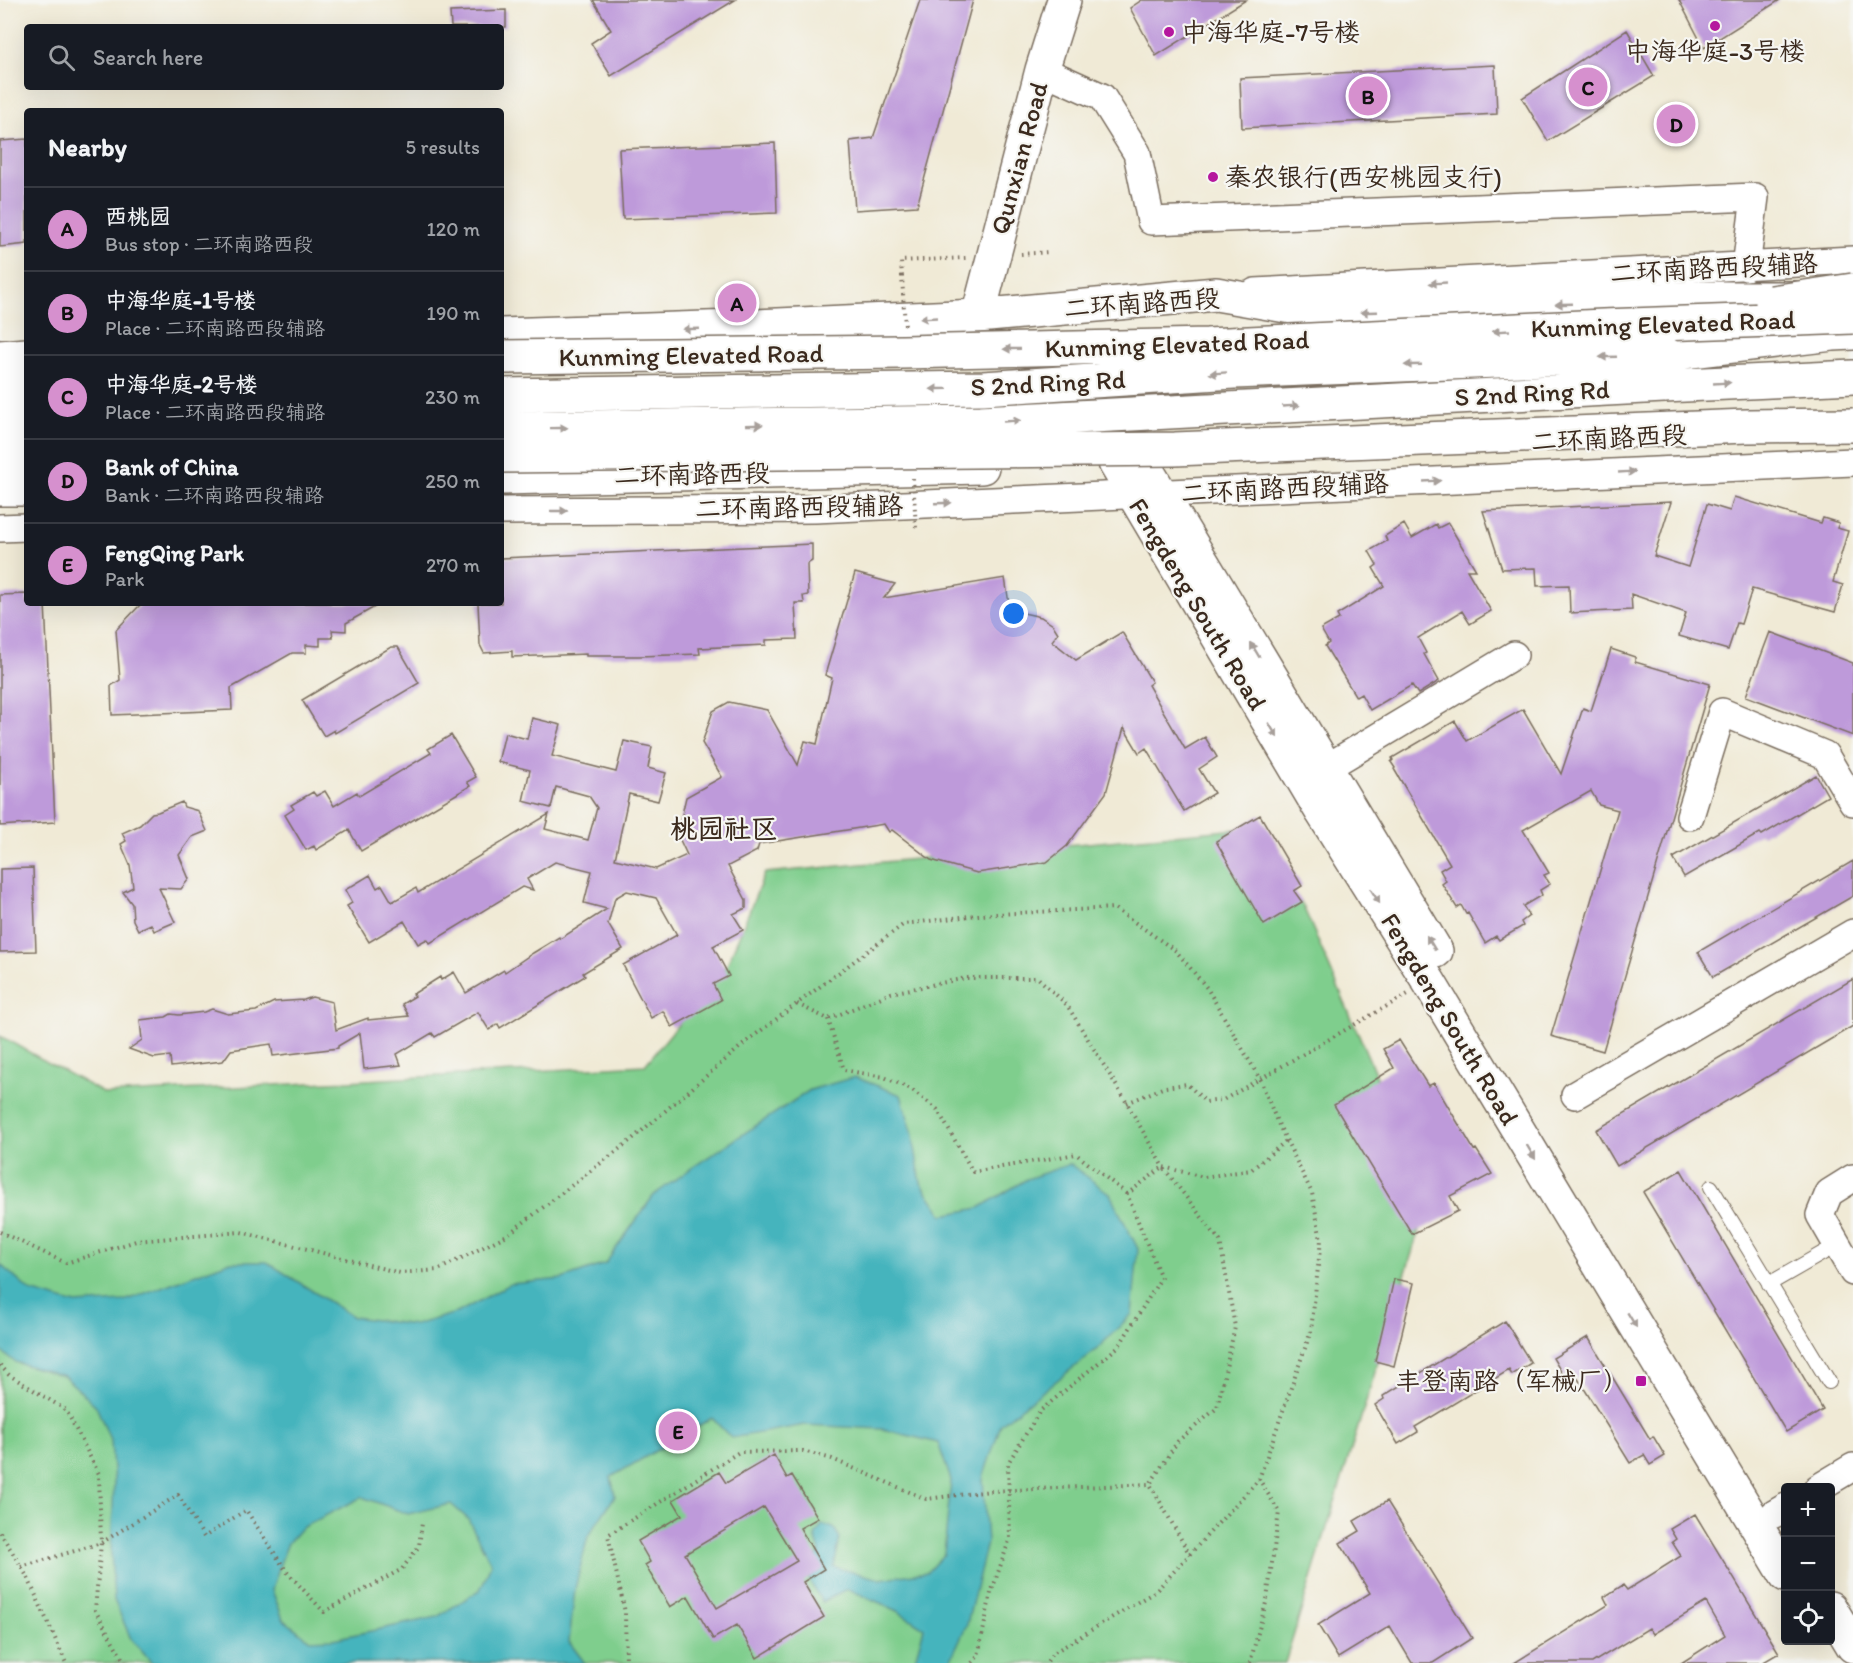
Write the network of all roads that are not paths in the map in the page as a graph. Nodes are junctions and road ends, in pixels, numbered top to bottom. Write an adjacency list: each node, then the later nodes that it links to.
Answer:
1 (1064, 0): 2 (main road, Qunxian Road)
2 (1042, 70): 4 (street); 8 (main road, Qunxian Road)
3 (1853, 260): 4 (street, 二环南路西段辅路)
4 (1746, 267): 6 (street, 二环南路西段辅路, one-way to 6)
5 (1853, 290): 10 (main road, bridge)
6 (1216, 294): 7 (main road, 二环南路西段, one-way to 6); 8 (main road, 二环南路西段)
7 (1853, 296)
8 (978, 316): 12 (main road, 二环南路西段, one-way to 12)
9 (1853, 317): 10 (main road, Kunming Elevated Road, bridge)
10 (1603, 326): 15 (main road, Kunming Elevated Road, one-way to 15, bridge)
11 (1853, 333): 19 (main road, S 2nd Ring Rd, one-way to 19, bridge)
12 (504, 335)
13 (24, 356): 14 (main road)
14 (0, 357)
15 (504, 357)
16 (24, 373): 17 (main road)
17 (0, 374)
18 (1853, 377): 23 (main road, S 2nd Ring Rd, one-way to 18, bridge)
19 (504, 395)
20 (0, 402): 21 (main road)
21 (24, 402)
22 (1853, 425): 26 (main road, bridge); 28 (main road, 二环南路西段)
23 (504, 428)
24 (24, 434): 25 (main road)
25 (0, 435)
26 (504, 456)
27 (1853, 462): 34 (street, 二环南路西段辅路, one-way to 27)
28 (1128, 463): 31 (main road, 二环南路西段); 34 (main road, Fengdeng South Road)
29 (24, 465): 30 (main road)
30 (0, 466)
31 (504, 478)
32 (0, 489): 33 (main road)
33 (24, 489)
34 (1148, 494): 35 (street, 二环南路西段辅路, one-way to 34); 39 (main road, Fengdeng South Road, one-way to 34); 53 (main road, Fengdeng South Road, one-way to 53)
35 (504, 511)
36 (24, 527): 37 (street)
37 (0, 528)
38 (1514, 655): 39 (street)
39 (1326, 768): 52 (main road, Fengdeng South Road, one-way to 39)
40 (1853, 802): 41 (street)
41 (1690, 816)
42 (1853, 933): 43 (street)
43 (1575, 1095)
44 (1853, 1178): 46 (street)
45 (1711, 1187): 48 (lane)
46 (1837, 1245): 47 (street); 48 (lane)
47 (1853, 1272)
48 (1769, 1284): 49 (lane)
49 (1829, 1382)
50 (1853, 1467): 51 (street)
51 (1826, 1483)
52 (1781, 1516)
53 (1781, 1568)
54 (1835, 1616): 56 (main road)
55 (1827, 1645): 57 (main road)
56 (1853, 1646)
57 (1838, 1663)

